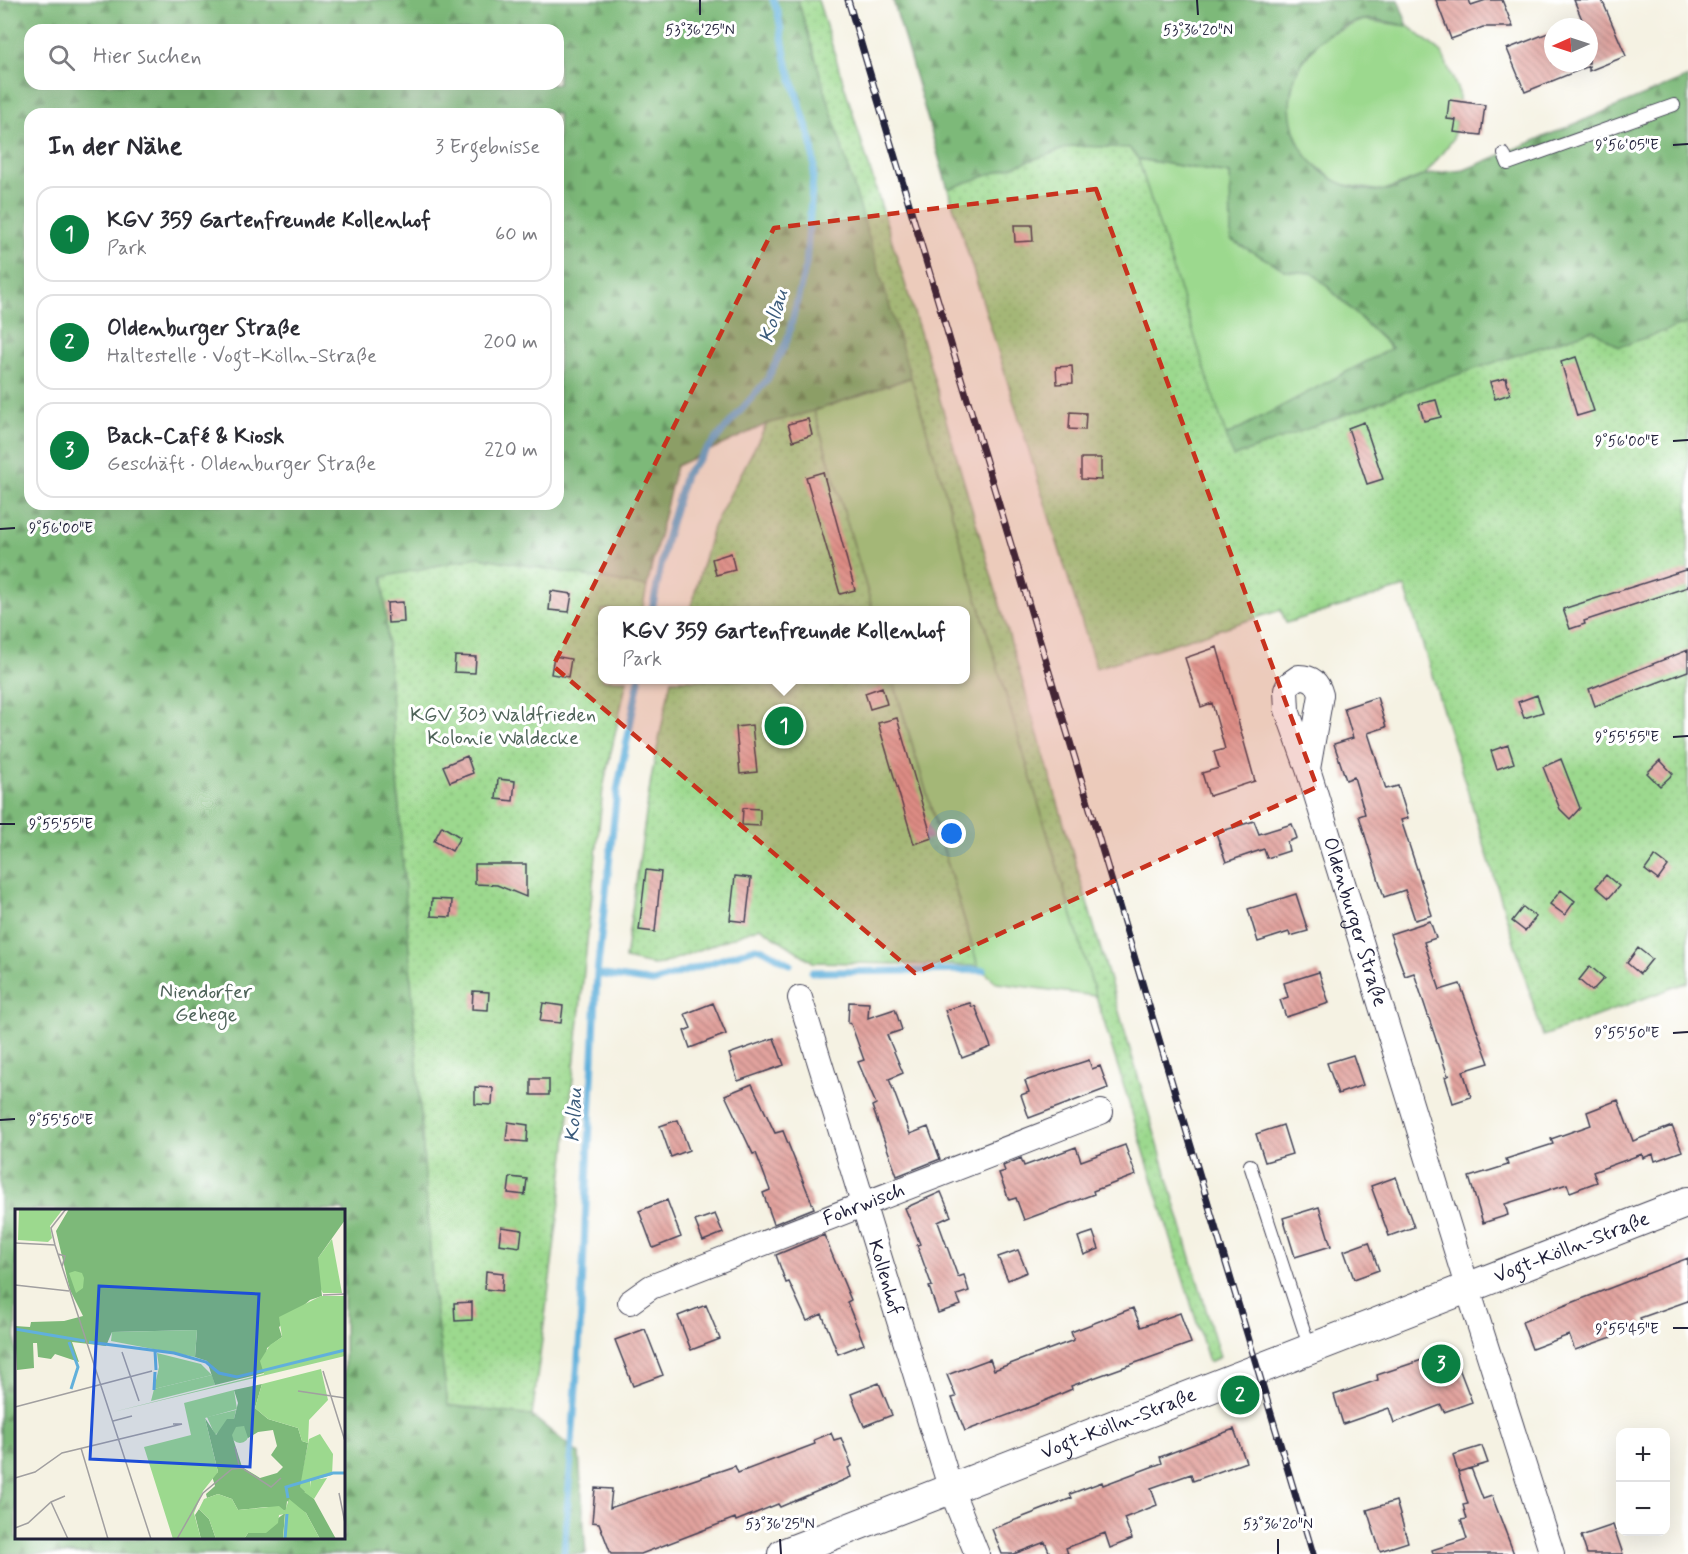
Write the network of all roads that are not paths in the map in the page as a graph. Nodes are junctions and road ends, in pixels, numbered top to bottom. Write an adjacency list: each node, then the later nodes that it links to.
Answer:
1 (1674, 105): 2 (lane)
2 (1504, 154)
3 (1308, 769): 9 (street, Oldenburger Straße)
4 (800, 998): 8 (street, Kollenhof)
5 (1101, 1112): 8 (street, Fohrwisch)
6 (1250, 1165): 11 (lane)
7 (1688, 1202): 9 (street, Vogt-Kölln-Straße)
8 (865, 1204): 10 (street, Fohrwisch); 12 (street, Kollenhof)
9 (1467, 1287): 11 (street, Vogt-Kölln-Straße); 15 (street, Oldenburger Straße)
10 (630, 1302)
11 (1310, 1350): 12 (street, Vogt-Kölln-Straße)
12 (950, 1487): 13 (street, Vogt-Kölln-Straße); 14 (street, Kollenhof)
13 (783, 1554)
14 (977, 1554)
15 (1552, 1554)

